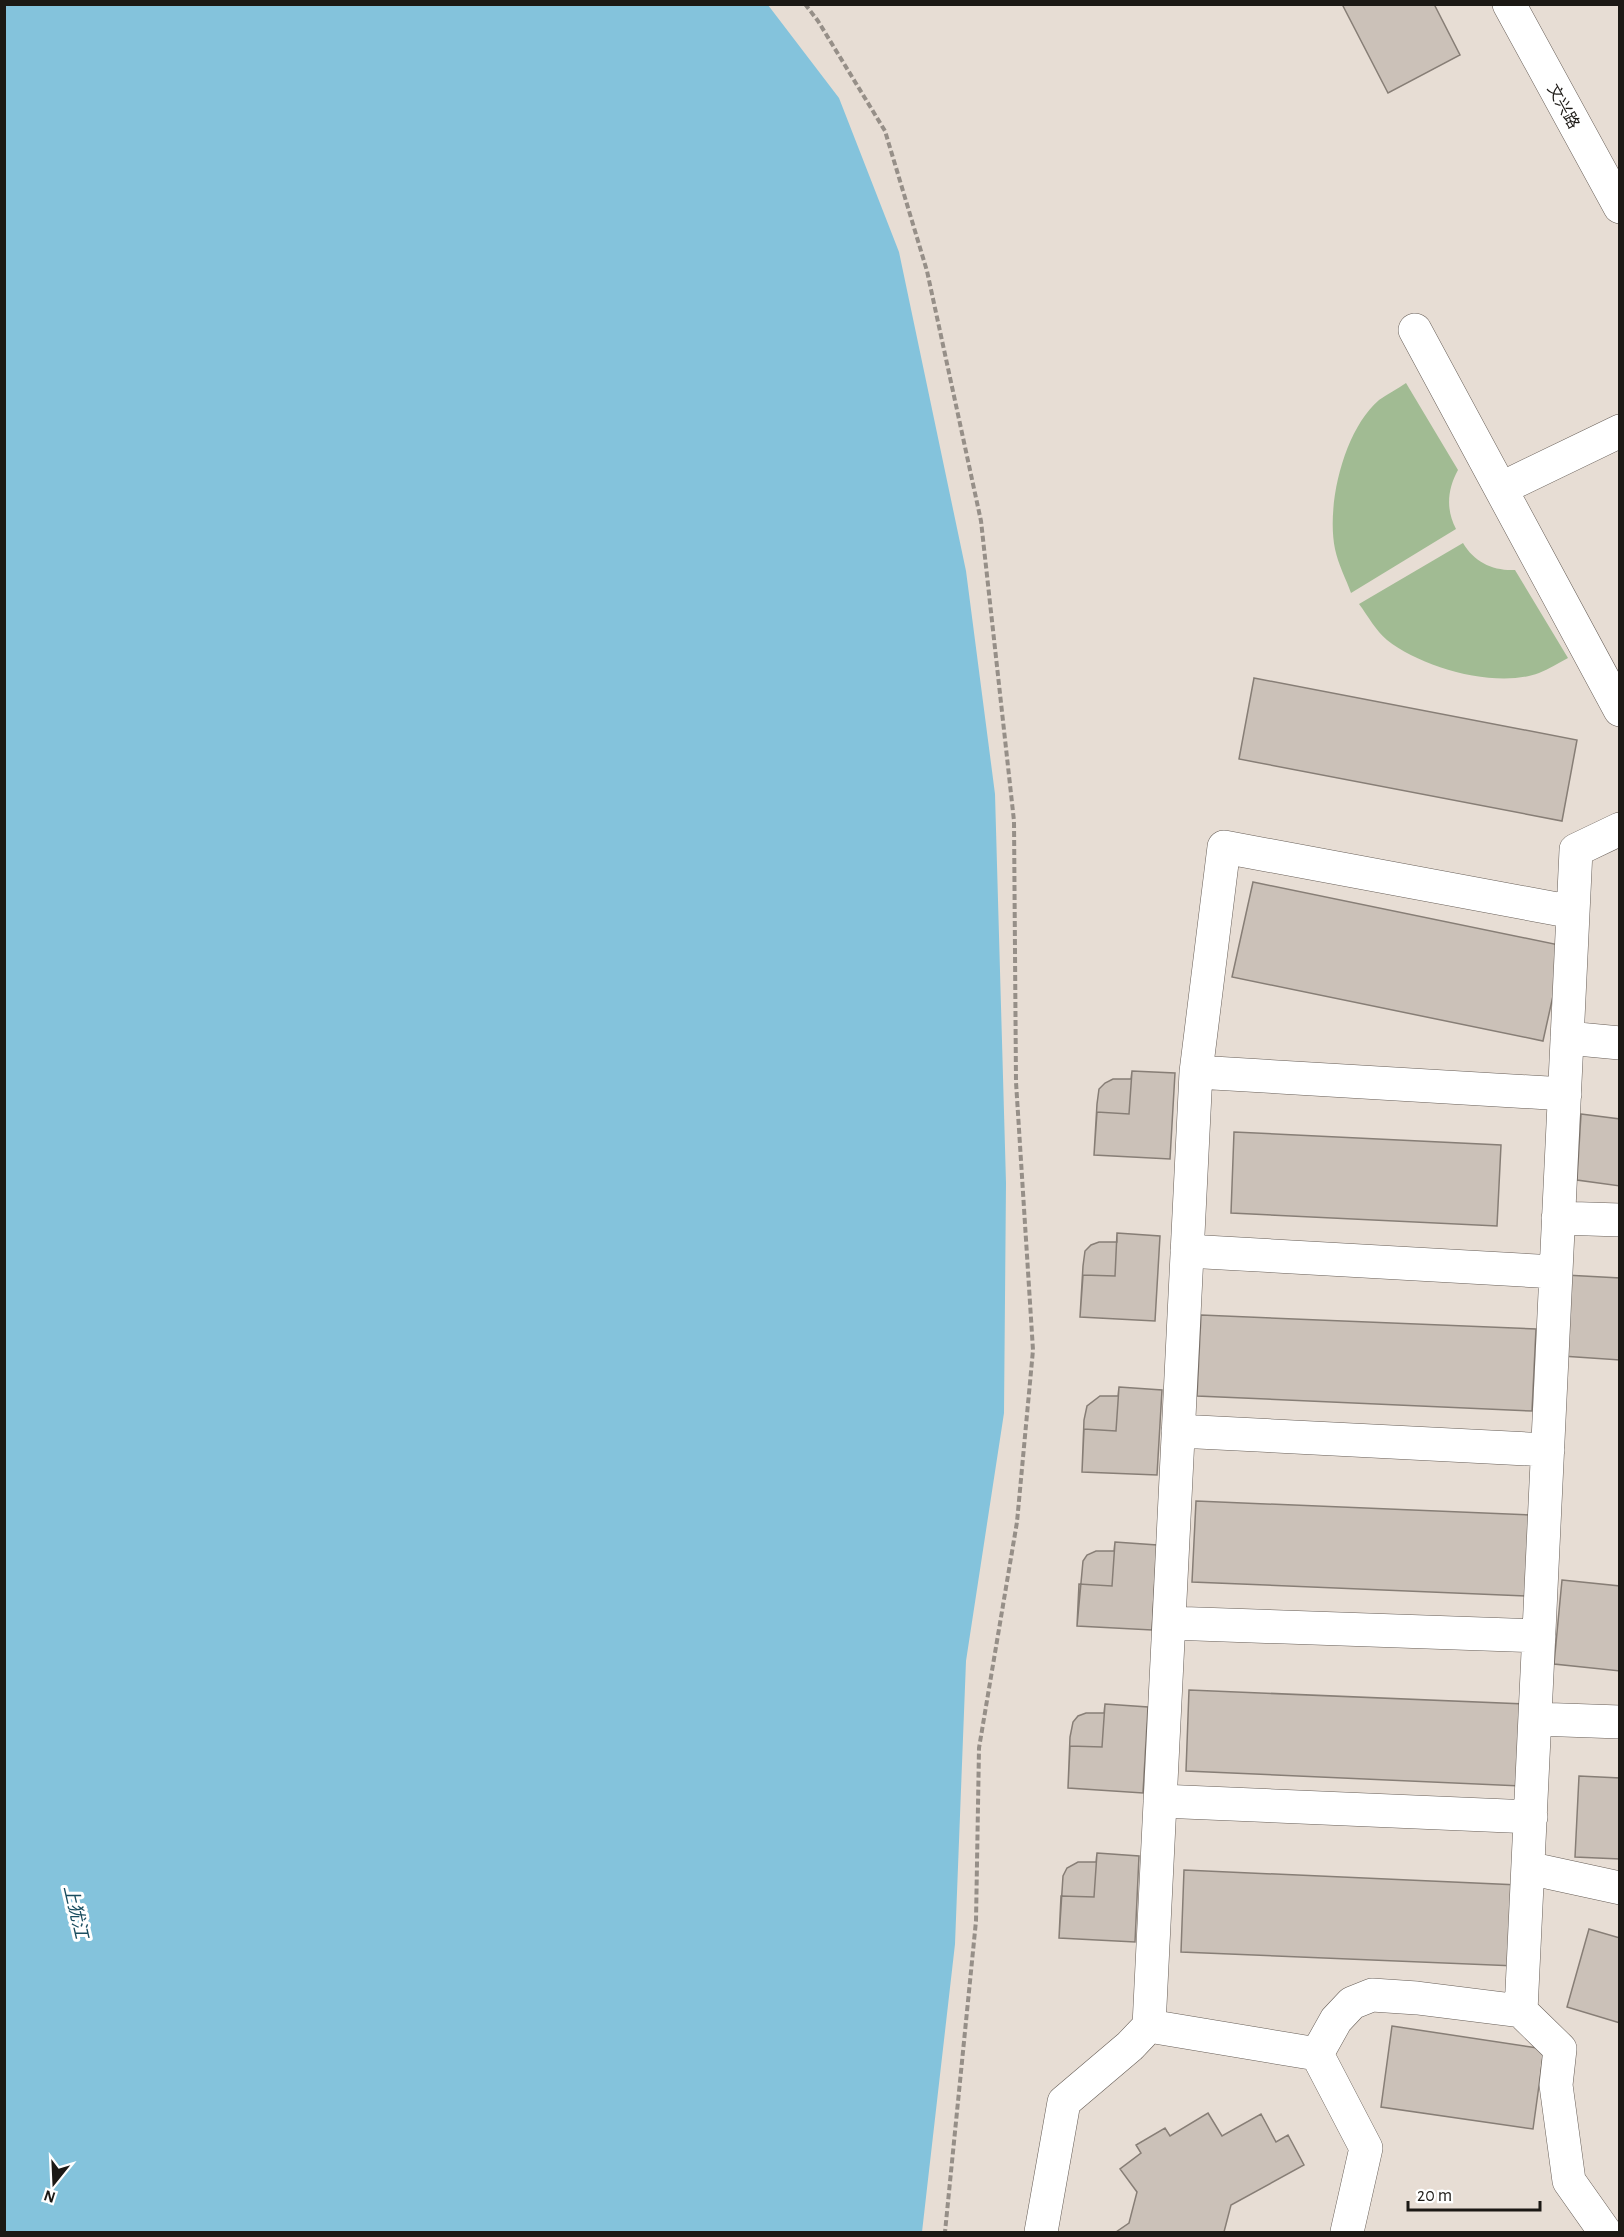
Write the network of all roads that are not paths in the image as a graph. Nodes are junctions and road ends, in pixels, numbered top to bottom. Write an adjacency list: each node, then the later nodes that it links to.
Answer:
1 (1509, 4): 2 (street, 文兴路)
2 (1620, 207)
3 (1415, 330): 5 (street)
4 (1620, 431): 5 (street)
5 (1502, 488): 6 (street)
6 (1620, 710)
7 (1620, 830): 8 (street)
8 (1573, 912): 9 (street); 11 (street)
9 (1567, 1038): 10 (street); 12 (street)
10 (1620, 1043)
11 (1196, 1072): 12 (street); 15 (street)
12 (1564, 1094): 13 (street)
13 (1558, 1218): 14 (street); 16 (street)
14 (1620, 1220)
15 (1187, 1251): 16 (street); 17 (street)
16 (1556, 1272): 18 (street)
17 (1178, 1431): 18 (street); 19 (street)
18 (1548, 1450): 20 (street)
19 (1169, 1623): 20 (street); 23 (street)
20 (1539, 1636): 21 (street)
21 (1535, 1719): 22 (street); 24 (street)
22 (1620, 1722)
23 (1160, 1800): 24 (street); 28 (street)
24 (1531, 1817): 25 (street)
25 (1528, 1868): 26 (street); 27 (street)
26 (1620, 1888)
27 (1521, 2011): 29 (street); 32 (street)
28 (1149, 2026): 29 (street); 30 (street)
29 (1317, 2054): 31 (street)
30 (1041, 2232)
31 (1347, 2232)
32 (1605, 2232)

